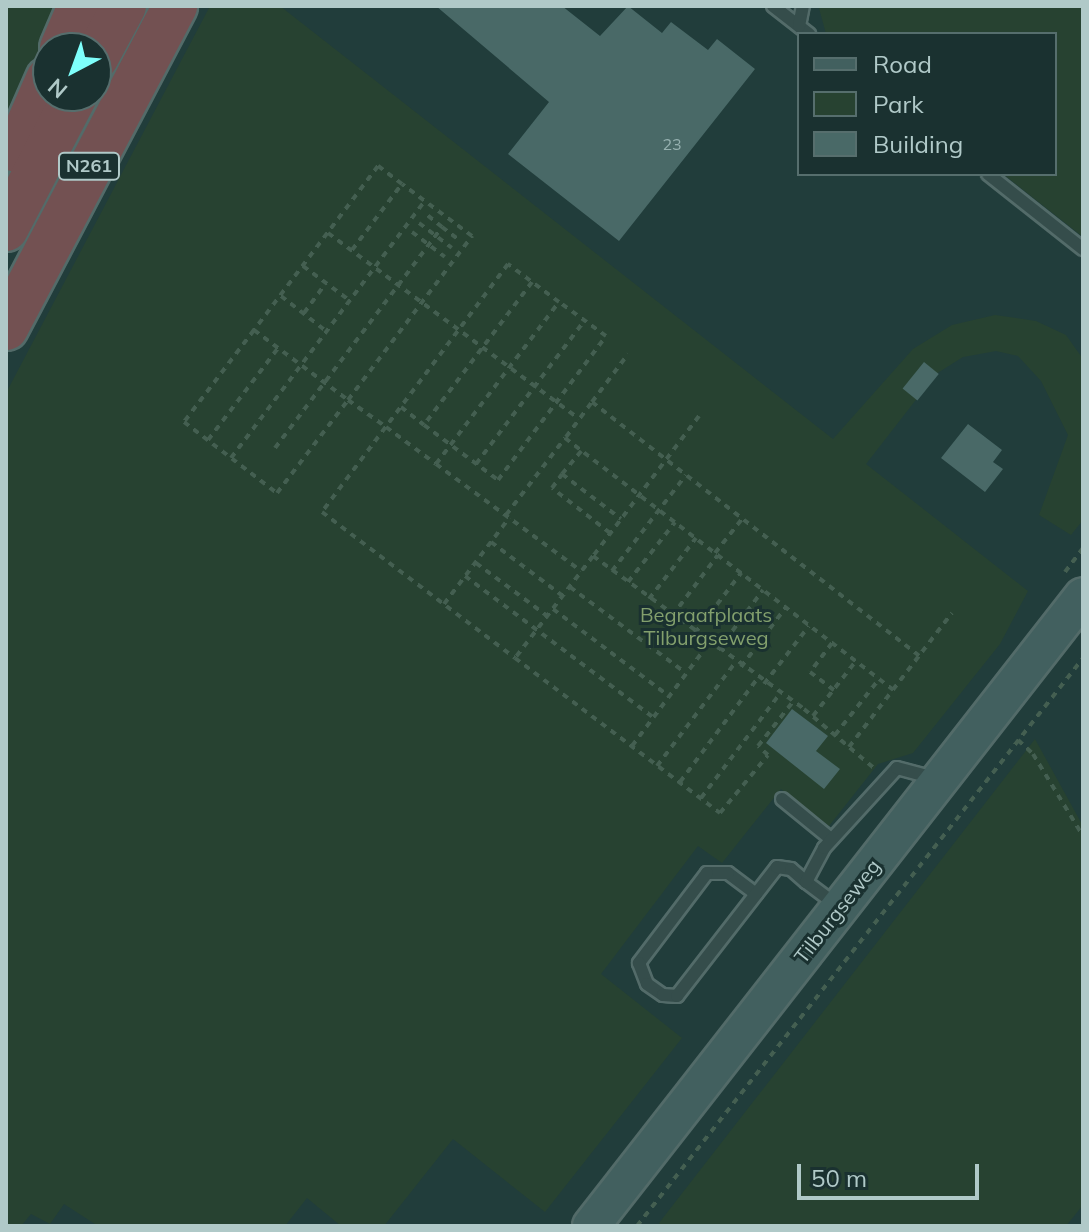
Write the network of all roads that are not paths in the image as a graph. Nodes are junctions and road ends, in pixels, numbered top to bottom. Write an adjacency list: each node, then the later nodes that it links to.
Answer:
1 (80, 6): 7 (highway)
2 (124, 6): 8 (highway)
3 (175, 6): 15 (highway, N261)
4 (773, 6): 6 (lane)
5 (803, 6): 6 (lane)
6 (804, 30)
7 (69, 32)
8 (110, 32)
9 (33, 112): 11 (highway)
10 (67, 112): 13 (highway, N261)
11 (6, 174)
12 (991, 176): 14 (lane)
13 (6, 229)
14 (1083, 249)
15 (6, 328)
16 (1083, 596): 17 (street, Tilburgseweg)
17 (939, 780): 19 (lane); 22 (street, Tilburgseweg)
18 (782, 799): 19 (lane)
19 (831, 839): 20 (lane)
20 (806, 882): 21 (lane); 22 (lane)
21 (756, 894): 21 (lane)
22 (841, 907): 23 (street, Tilburgseweg)
23 (591, 1226)

